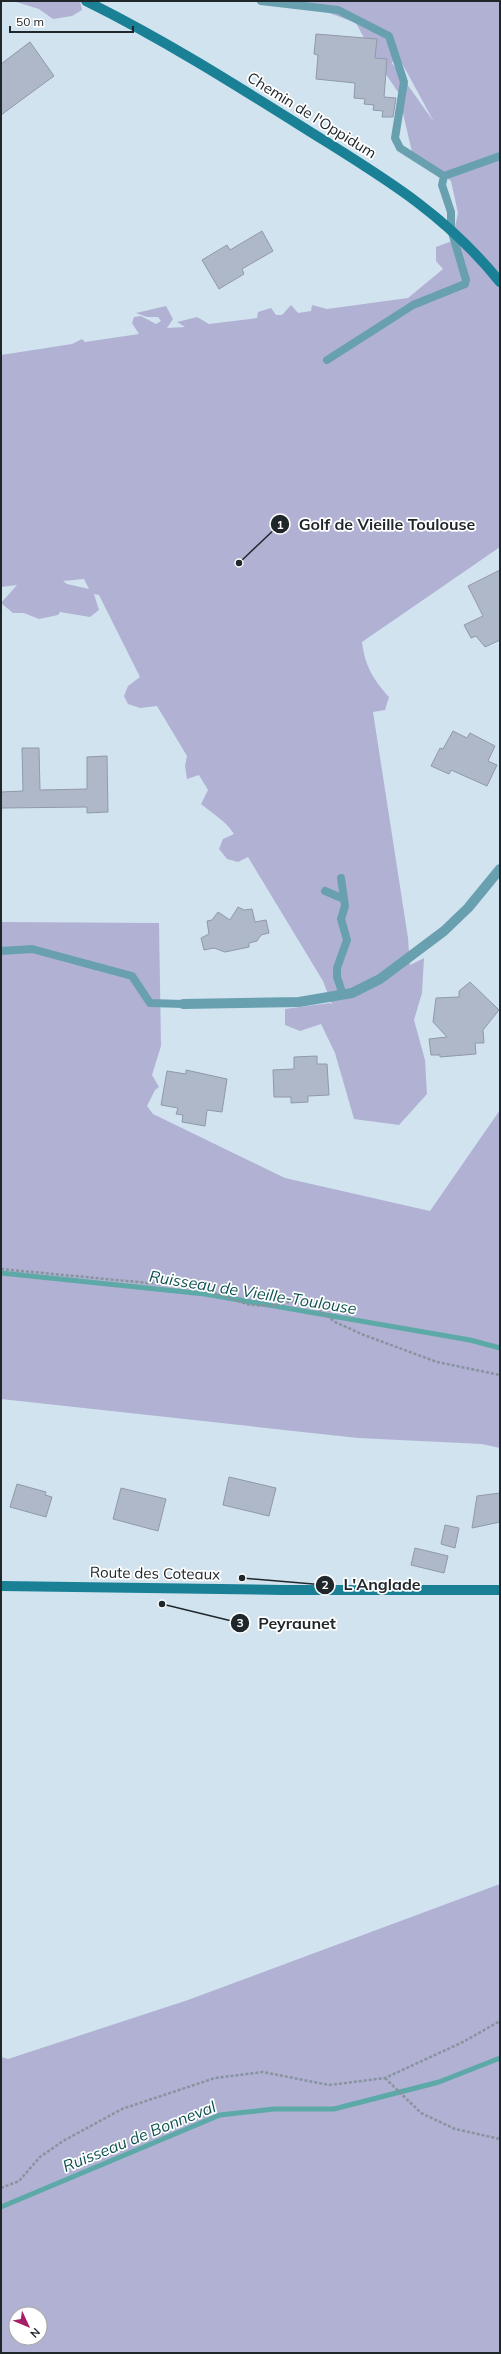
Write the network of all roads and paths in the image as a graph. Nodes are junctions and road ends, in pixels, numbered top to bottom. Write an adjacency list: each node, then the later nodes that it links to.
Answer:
1 (86, 1): 5 (street, Chemin de l'Oppidum)
2 (261, 1): 4 (lane)
3 (500, 156): 4 (lane)
4 (444, 176): 5 (lane)
5 (451, 229): 6 (street, Chemin de l'Oppidum); 7 (lane)
6 (500, 282)
7 (327, 360)
8 (500, 869): 13 (street)
9 (341, 878): 11 (lane)
10 (325, 891): 11 (lane)
11 (344, 899): 13 (lane)
12 (1, 951): 14 (lane)
13 (343, 994): 14 (street)
14 (183, 1004)
15 (1, 1269): 16 (path)
16 (500, 1375)
17 (1, 1586): 18 (street, Route des Coteaux)
18 (500, 1590)
19 (500, 2021): 20 (path)
20 (385, 2078): 21 (path); 22 (path)
21 (500, 2139)
22 (1, 2188)

